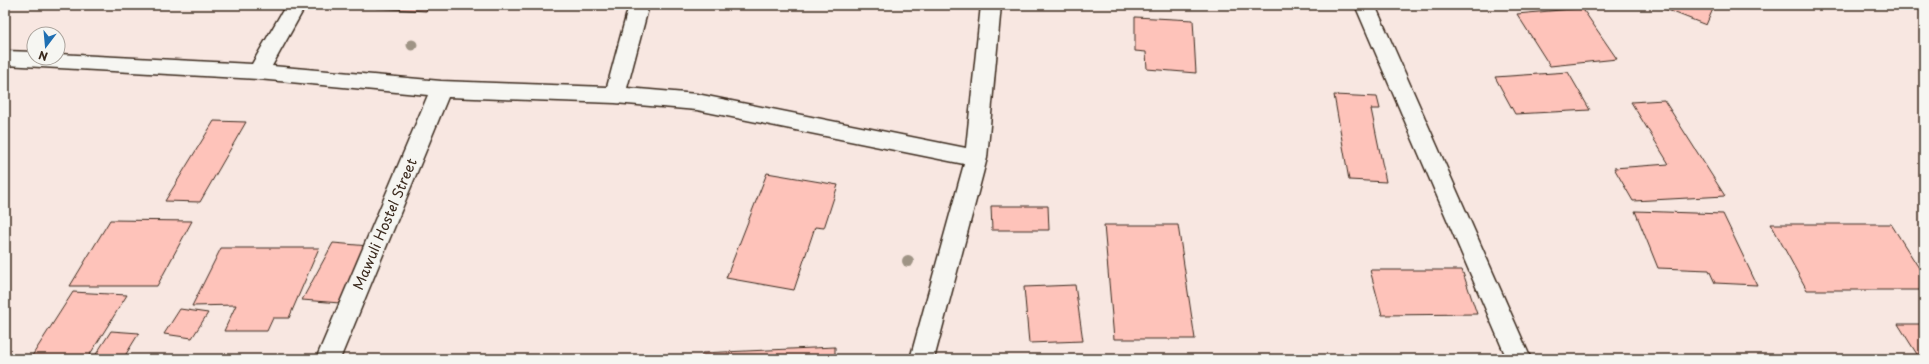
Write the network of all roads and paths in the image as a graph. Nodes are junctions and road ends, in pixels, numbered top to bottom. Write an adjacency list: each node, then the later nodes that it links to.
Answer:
1 (296, 5): 6 (street)
2 (639, 5): 8 (street)
3 (991, 5): 9 (street)
4 (1365, 5): 12 (street)
5 (5, 58): 6 (street)
6 (258, 72): 7 (street)
7 (442, 88): 8 (street); 10 (street, Mawuli Hostel Street)
8 (615, 95): 9 (street)
9 (976, 158): 11 (street)
10 (328, 359)
11 (922, 359)
12 (1519, 359)

